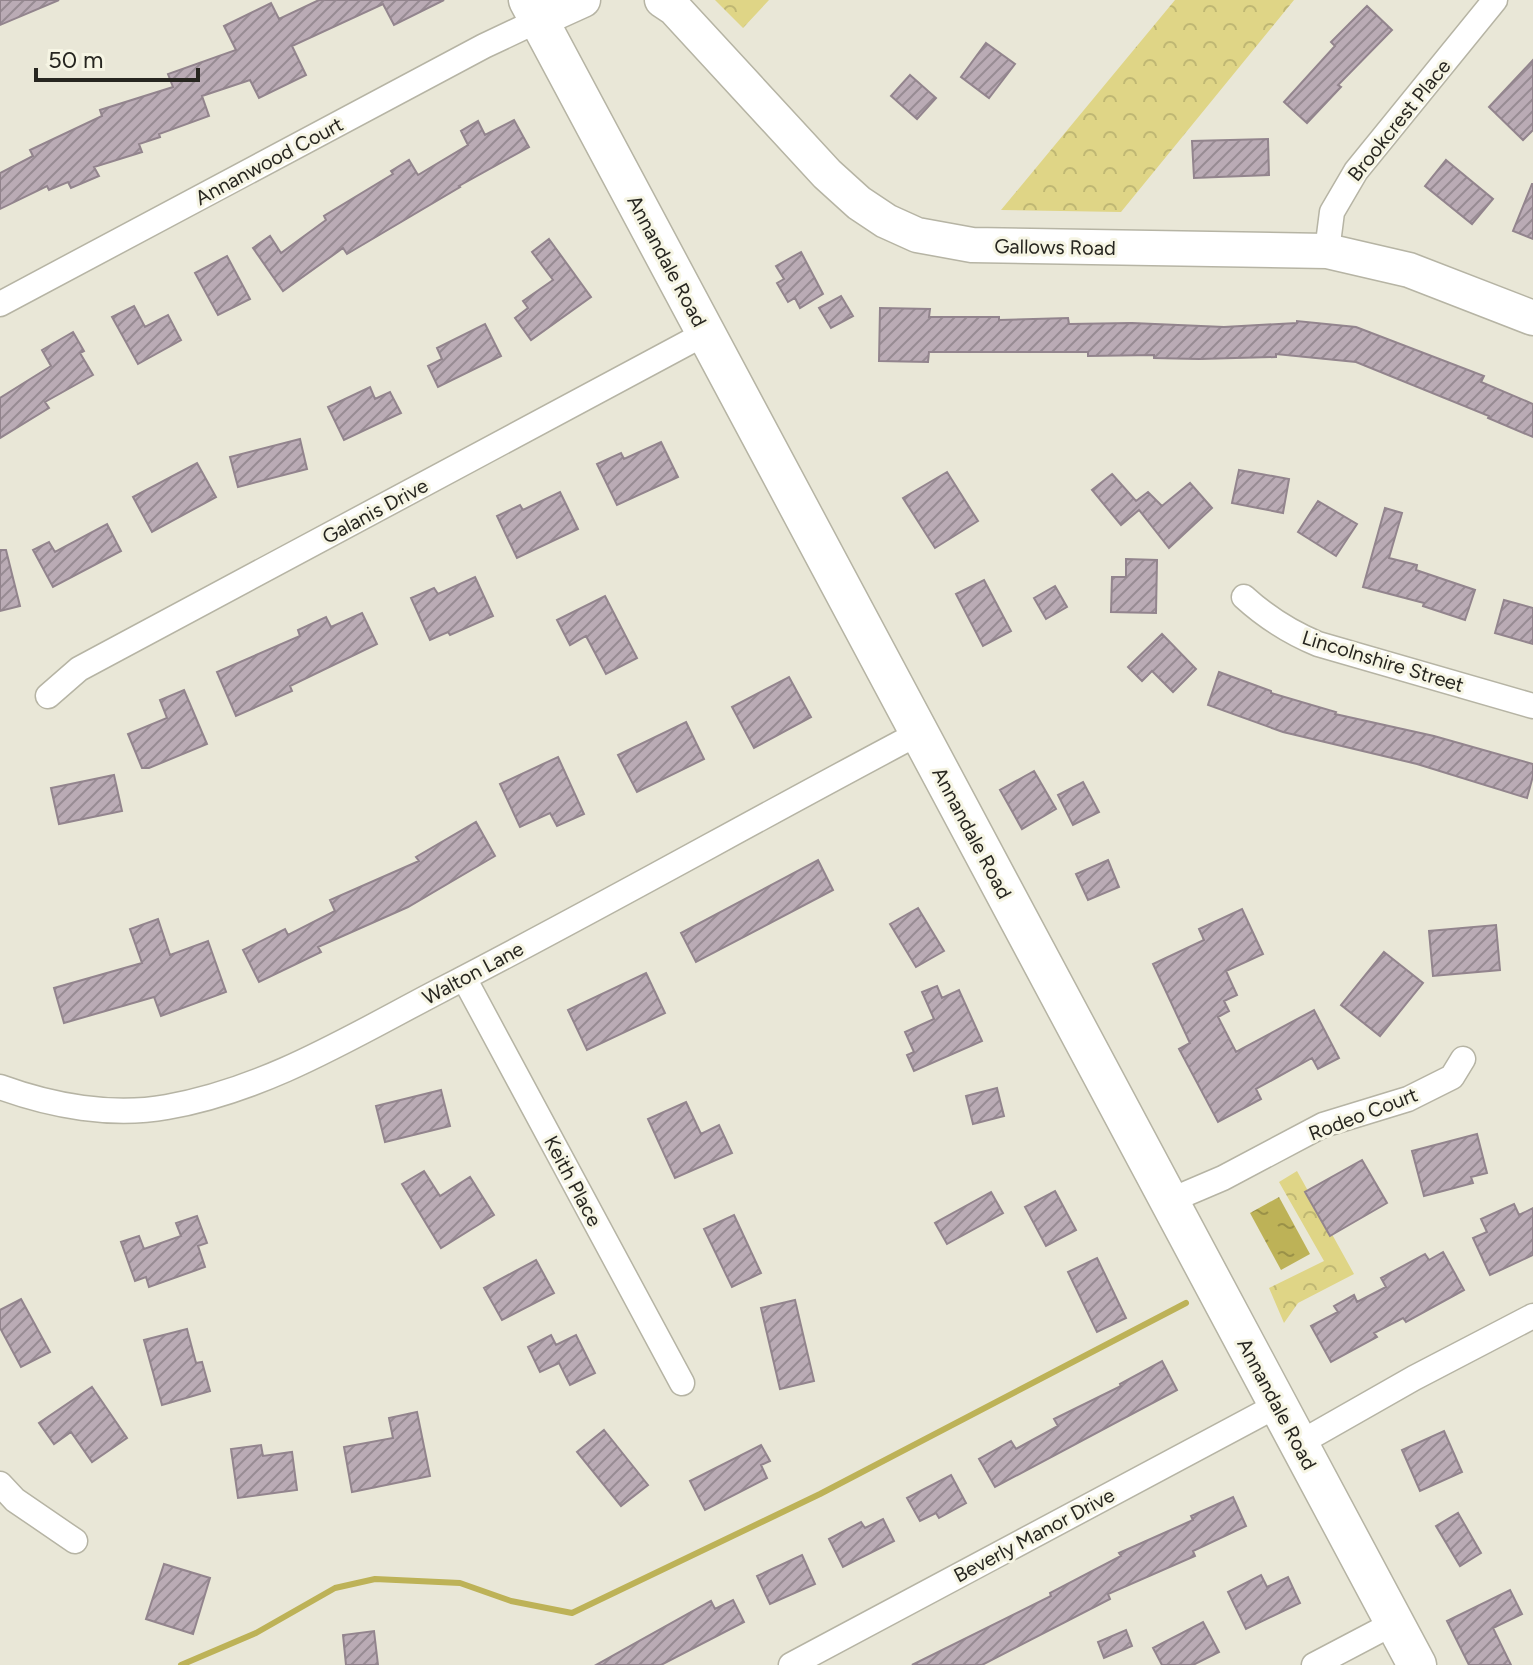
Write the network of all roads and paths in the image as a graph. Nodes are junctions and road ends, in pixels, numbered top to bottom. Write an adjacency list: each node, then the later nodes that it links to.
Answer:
1 (583, 0): 4 (main road)
2 (662, 0): 5 (main road, Gallows Road)
3 (1495, 0): 5 (street, Brookcrest Place)
4 (533, 10): 6 (street, Annanwood Court); 8 (main road, Annandale Road)
5 (1327, 251): 7 (main road, Gallows Road)
6 (0, 304)
7 (1533, 318)
8 (706, 333): 10 (street, Galanis Drive); 12 (main road, Annandale Road)
9 (1244, 597): 11 (street, Lincolnshire Street)
10 (48, 696)
11 (1533, 706)
12 (919, 733): 13 (street, Walton Lane); 16 (main road, Annandale Road)
13 (464, 978): 15 (street, Walton Lane); 18 (street, Keith Place)
14 (1463, 1059): 16 (street, Rodeo Court)
15 (0, 1087)
16 (1169, 1201): 19 (main road, Annandale Road)
17 (1533, 1316): 20 (street)
18 (682, 1383)
19 (1278, 1405): 20 (main road, Annandale Road); 24 (street, Beverly Manor Drive)
20 (1298, 1444): 23 (main road, Annandale Road)
21 (0, 1484): 22 (street)
22 (75, 1541)
23 (1394, 1623): 25 (street); 26 (main road, Annandale Road)
24 (791, 1665)
25 (1314, 1665)
26 (1417, 1665)

